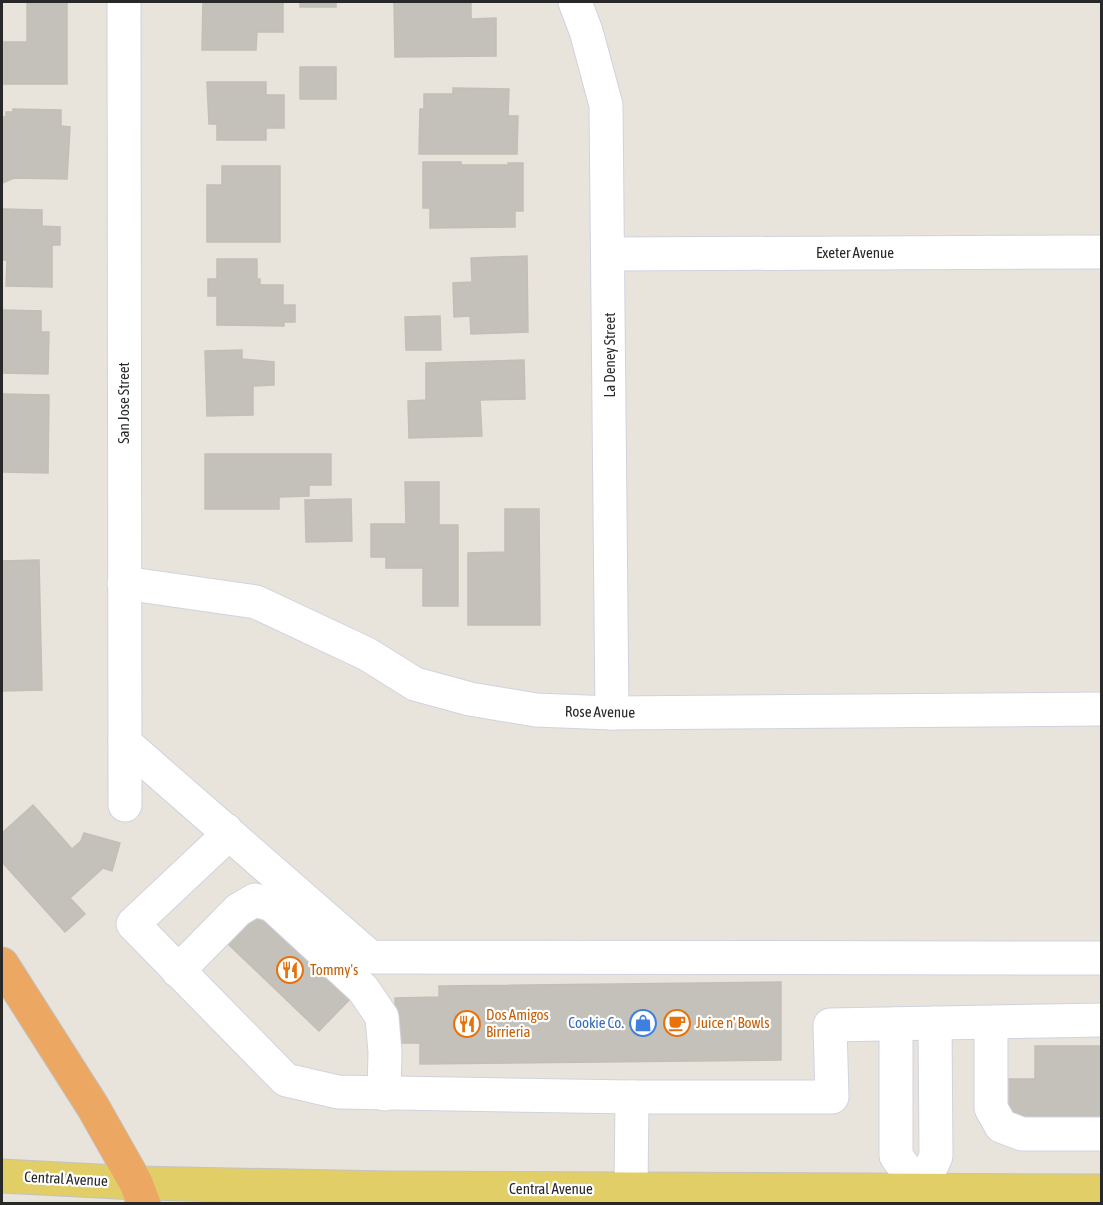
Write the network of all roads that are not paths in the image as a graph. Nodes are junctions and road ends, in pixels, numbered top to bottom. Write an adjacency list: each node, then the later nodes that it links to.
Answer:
1 (124, 2): 5 (street, San Jose Street)
2 (575, 2): 4 (street, La Deney Street)
3 (1101, 252): 4 (street, Exeter Avenue)
4 (609, 254): 7 (street, La Deney Street)
5 (124, 583): 7 (street, Rose Avenue); 8 (street, San Jose Street)
6 (1101, 709): 7 (street, Rose Avenue)
7 (612, 713)
8 (125, 743): 9 (street, San Jose Street); 10 (street)
9 (125, 805)
10 (226, 831): 11 (street); 13 (street)
11 (1101, 958)
12 (2, 964): 24 (highway)
13 (178, 971): 18 (street); 18 (street)
14 (1101, 1020): 16 (street)
15 (935, 1023): 16 (street); 17 (street); 25 (street)
16 (991, 1023): 20 (street)
17 (896, 1024): 19 (street); 25 (street)
18 (384, 1094): 19 (street)
19 (632, 1097): 22 (street)
20 (1101, 1134)
21 (2, 1176): 24 (main road, Central Avenue)
22 (631, 1189): 24 (main road, Central Avenue); 25 (main road, Central Avenue)
23 (1101, 1191): 25 (main road, Central Avenue)
24 (140, 1193)
25 (921, 1197)

